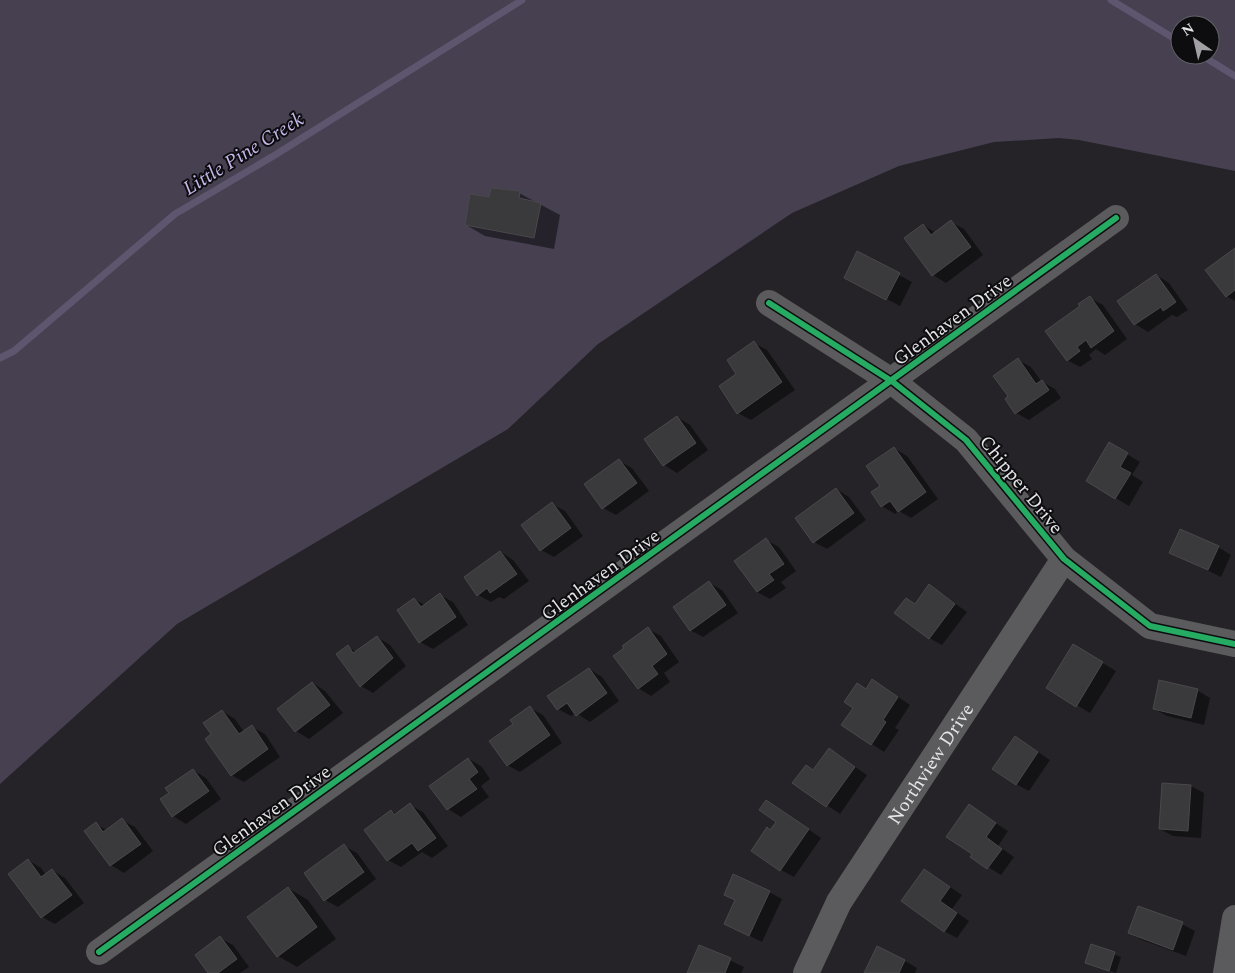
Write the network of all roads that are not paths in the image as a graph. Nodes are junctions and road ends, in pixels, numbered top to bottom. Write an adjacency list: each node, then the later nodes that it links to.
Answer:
1 (1116, 218): 3 (street, Glenhaven Drive)
2 (768, 303): 3 (street, Chipper Drive)
3 (893, 382): 4 (street, Chipper Drive); 7 (street, Glenhaven Drive)
4 (1064, 559): 5 (street, Chipper Drive); 8 (street, Northview Drive)
5 (1235, 644)
6 (1235, 918): 9 (street)
7 (99, 952)
8 (806, 973)
9 (1226, 973)

